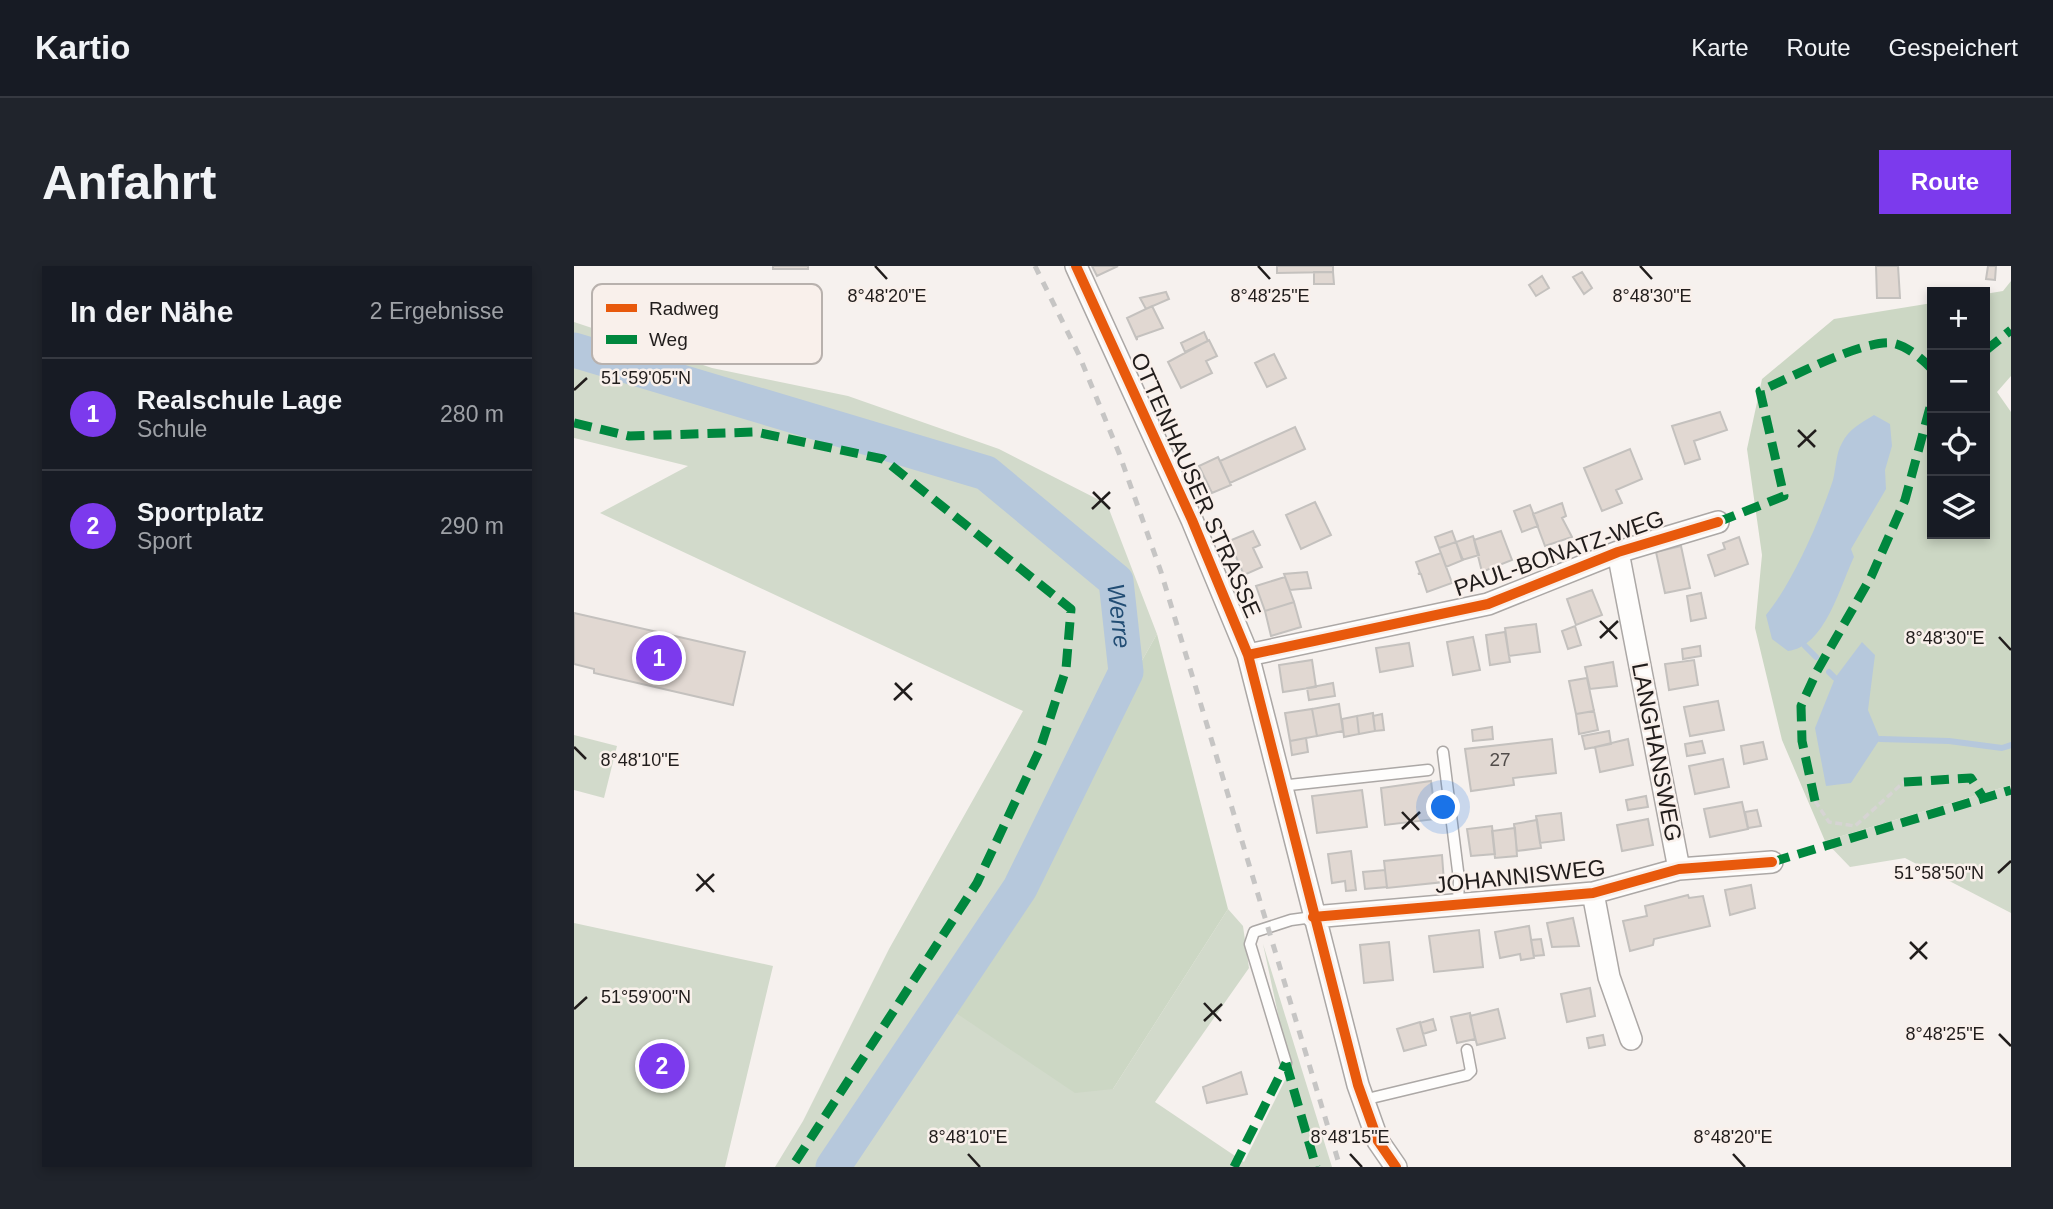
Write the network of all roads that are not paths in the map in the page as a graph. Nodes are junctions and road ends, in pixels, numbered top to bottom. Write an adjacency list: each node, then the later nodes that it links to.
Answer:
1 (1076, 266): 4 (street, OTTENHAUSER STRASSE)
2 (1718, 522): 3 (street, PAUL-BONATZ-WEG)
3 (1618, 552): 4 (street, PAUL-BONATZ-WEG); 9 (street, LANGHANSWEG)
4 (1248, 654): 7 (street, OTTENHAUSER STRASSE)
5 (1443, 752): 11 (lane)
6 (1428, 770): 7 (lane)
7 (1280, 786): 12 (street, OTTENHAUSER STRASSE)
8 (1772, 862): 9 (street, JOHANNISWEG)
9 (1679, 869): 10 (street, JOHANNISWEG)
10 (1593, 893): 11 (street, JOHANNISWEG); 13 (street)
11 (1458, 904): 12 (street, JOHANNISWEG)
12 (1312, 917): 15 (lane); 16 (street, OTTENHAUSER STRASSE)
13 (1631, 1039)
14 (1467, 1050): 16 (lane)
15 (1286, 1063)
16 (1363, 1100): 17 (street, OTTENHAUSER STRASSE)
17 (1396, 1167)

